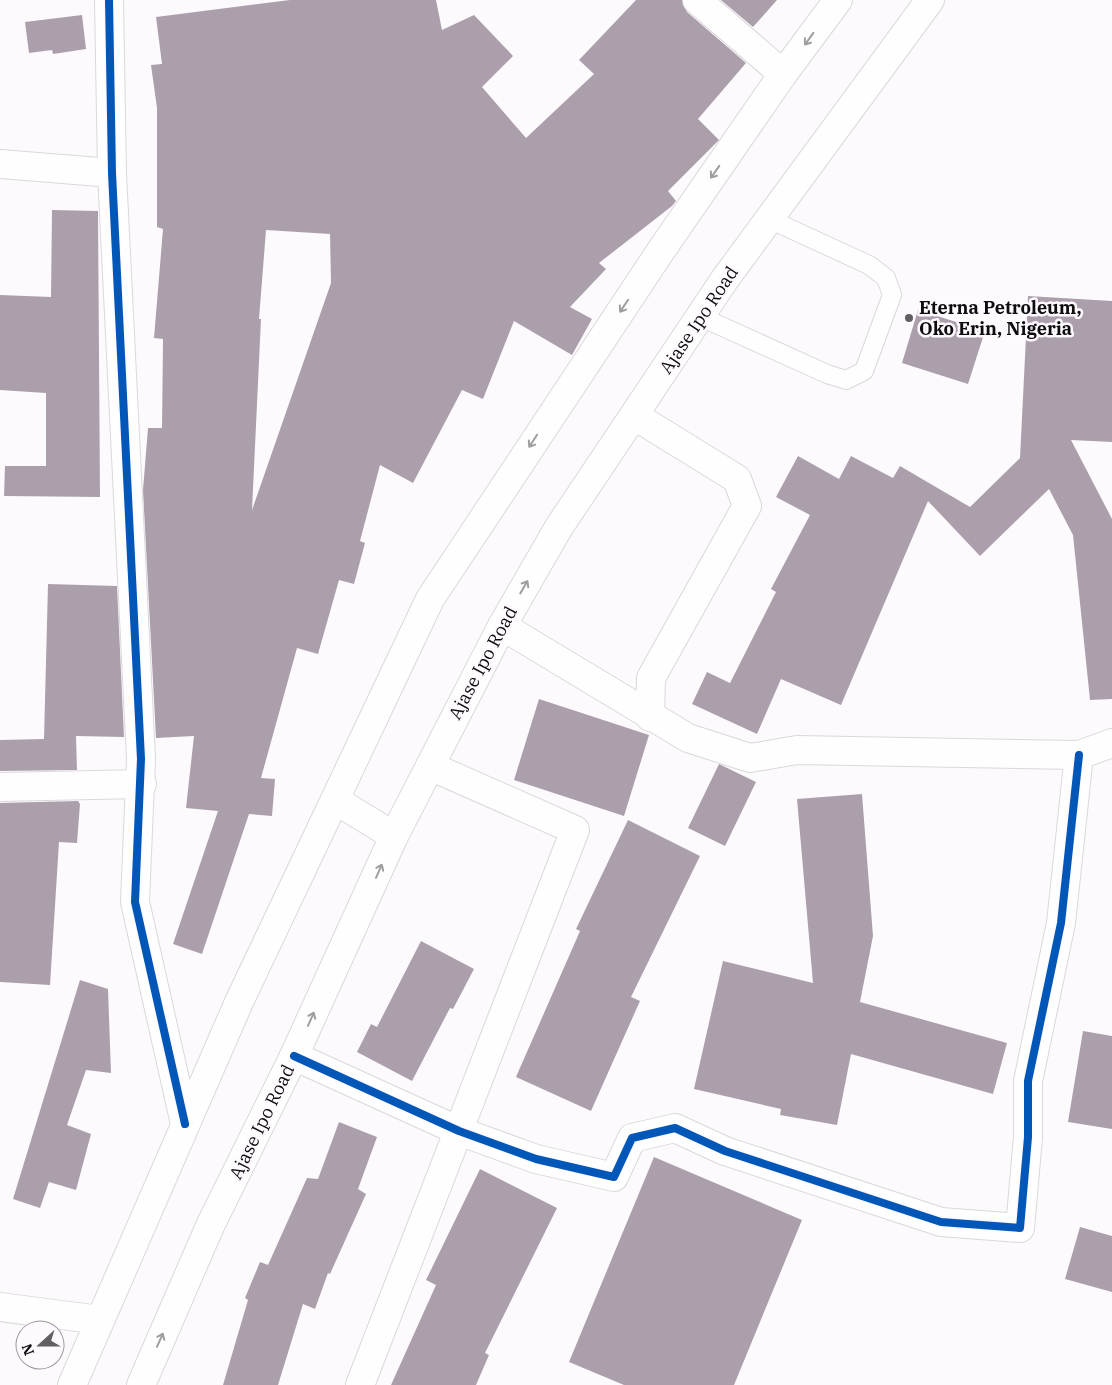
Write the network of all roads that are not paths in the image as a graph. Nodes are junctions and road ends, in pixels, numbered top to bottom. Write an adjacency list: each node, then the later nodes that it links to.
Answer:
1 (109, 0): 7 (main road)
2 (697, 0): 5 (main road)
3 (838, 0): 5 (main road, one-way to 5)
4 (930, 0): 8 (main road, Ajase Ipo Road)
5 (783, 74): 18 (main road, one-way to 18)
6 (0, 164): 7 (main road)
7 (112, 173): 16 (main road)
8 (769, 219): 9 (main road, Ajase Ipo Road); 9 (lane)
9 (701, 317): 10 (main road, Ajase Ipo Road)
10 (635, 416): 11 (main road, Ajase Ipo Road, one-way to 10); 12 (main road)
11 (502, 626): 12 (main road); 15 (main road, Ajase Ipo Road)
12 (650, 717): 14 (main road)
13 (1112, 743): 14 (main road)
14 (1079, 755): 22 (main road)
15 (430, 766): 19 (main road, Ajase Ipo Road); 22 (main road)
16 (142, 784): 17 (main road); 21 (main road)
17 (0, 787)
18 (335, 800): 19 (main road); 21 (main road)
19 (394, 836): 20 (main road, Ajase Ipo Road, one-way to 19)
20 (294, 1056): 22 (main road); 26 (main road, Ajase Ipo Road, one-way to 20)
21 (184, 1124): 24 (main road)
22 (459, 1131): 27 (main road)
23 (0, 1307): 24 (main road)
24 (100, 1320): 25 (main road)
25 (72, 1385)
26 (141, 1385)
27 (360, 1385)

